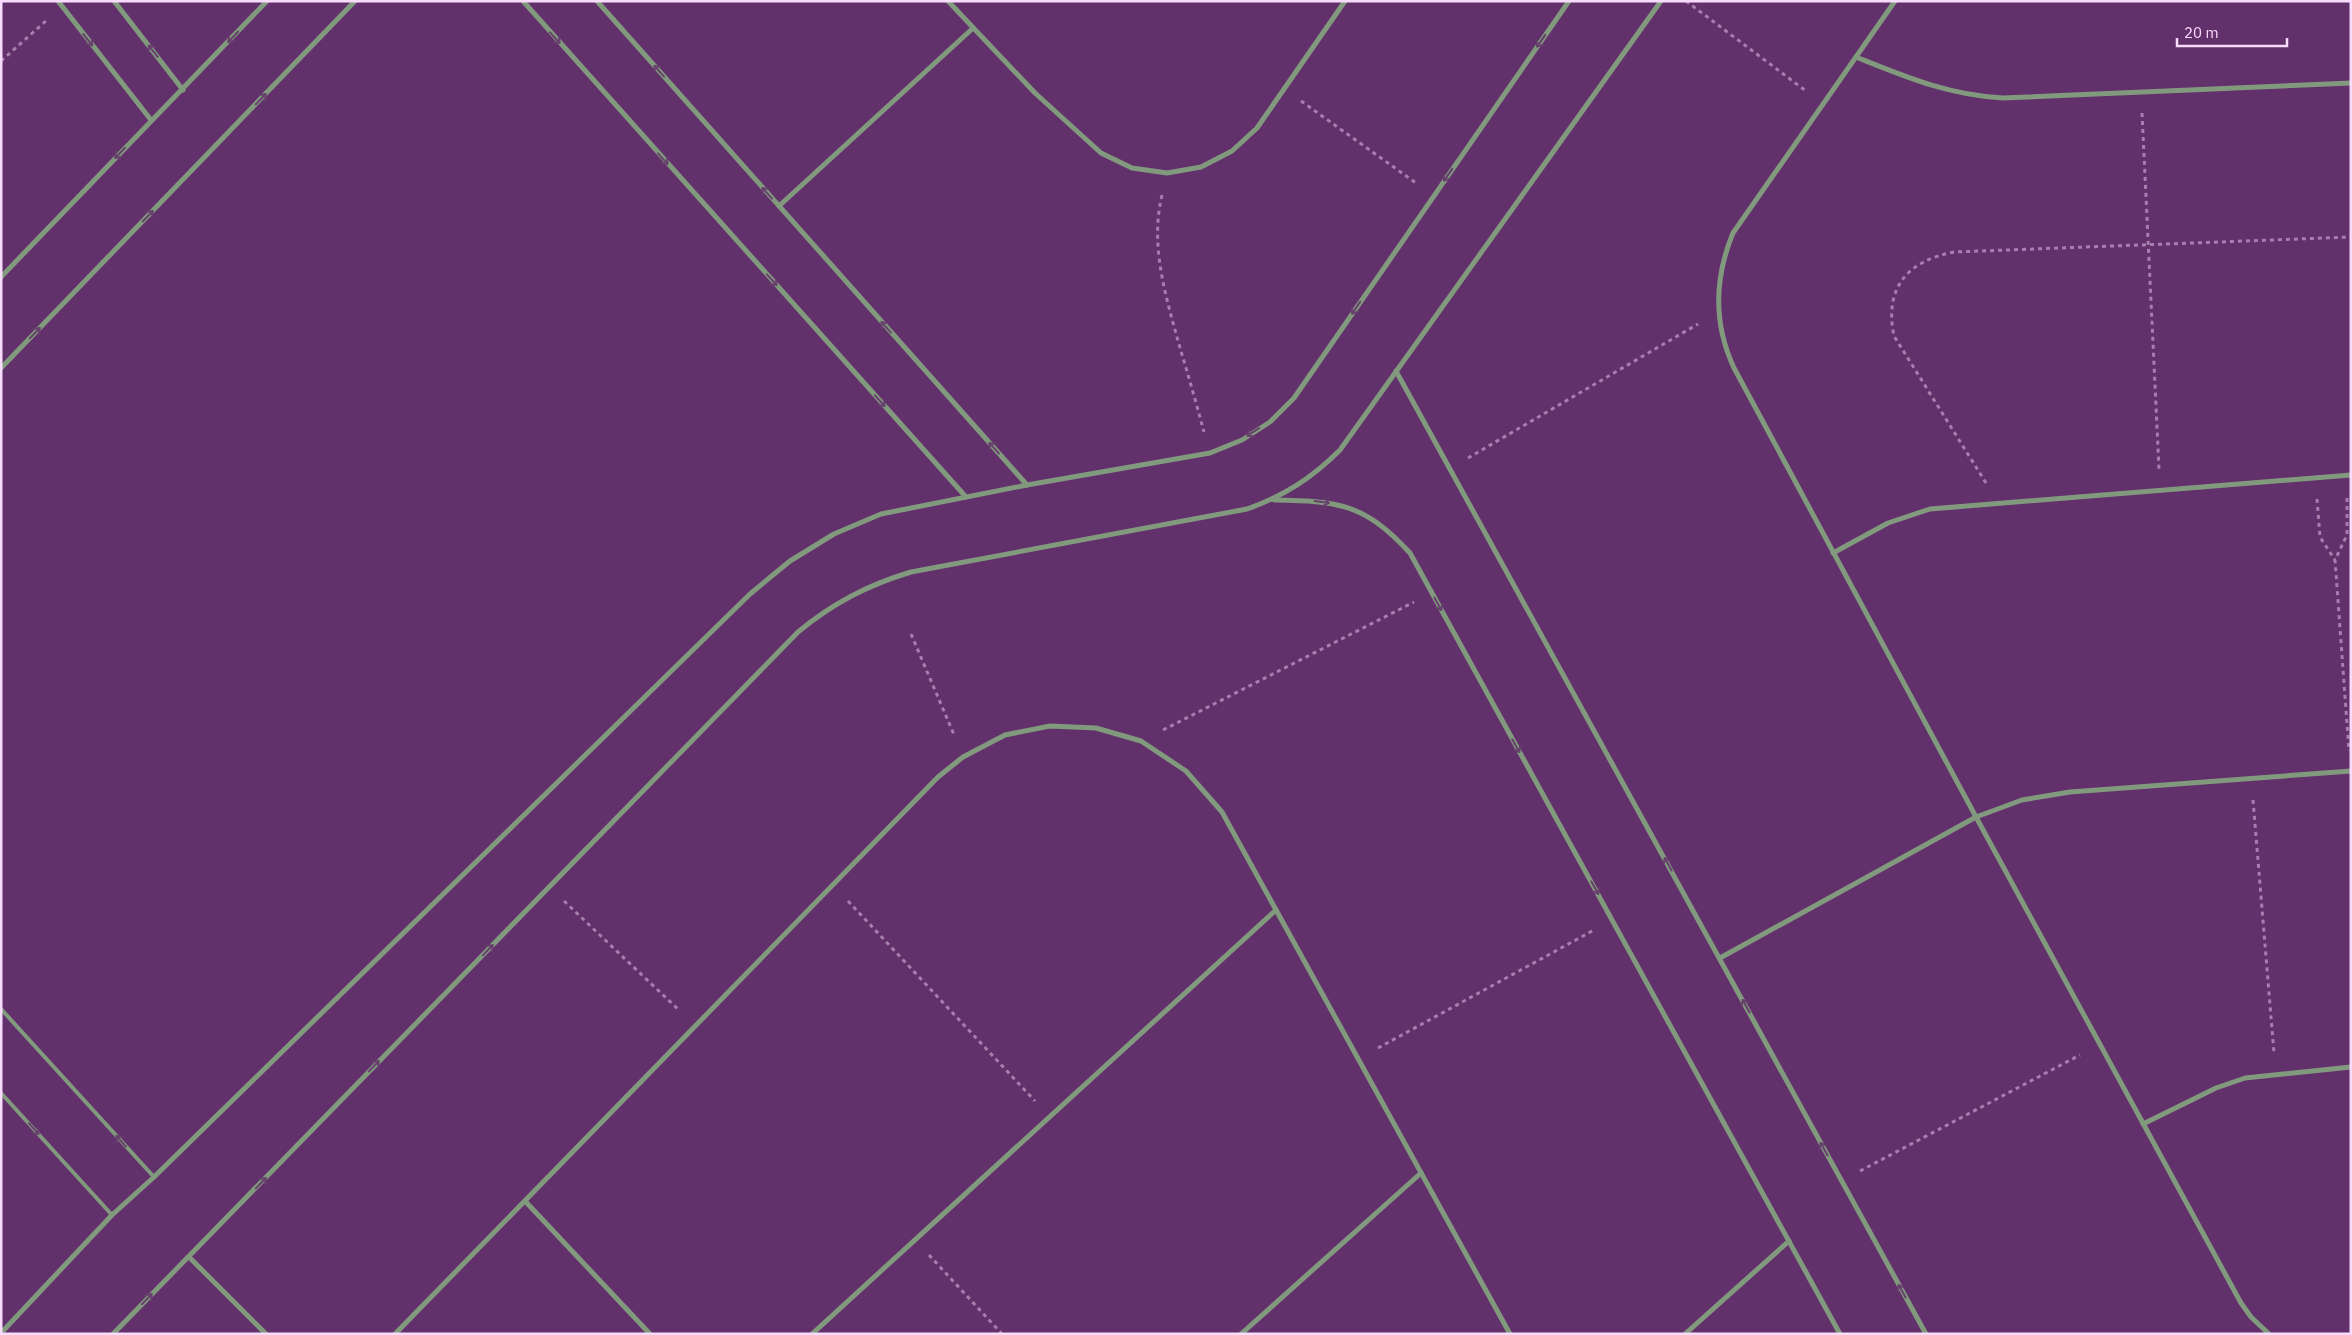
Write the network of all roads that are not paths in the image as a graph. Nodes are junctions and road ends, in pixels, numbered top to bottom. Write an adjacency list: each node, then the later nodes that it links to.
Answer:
1 (58, 1): 16 (street, one-way to 16)
2 (114, 1): 15 (street, one-way to 2)
3 (267, 1): 15 (street, one-way to 15)
4 (355, 1): 19 (street, one-way to 4)
5 (523, 1): 23 (street, one-way to 23)
6 (597, 1): 17 (street, one-way to 6)
7 (948, 1): 12 (street)
8 (1569, 1): 22 (street, one-way to 22)
9 (1661, 1): 20 (street)
10 (1895, 1): 13 (street)
11 (1341, 3): 12 (street)
12 (972, 29): 17 (street)
13 (1856, 57): 14 (street); 25 (street)
14 (2351, 83)
15 (183, 90): 16 (street)
16 (151, 120): 18 (street, one-way to 18)
17 (779, 206): 22 (street, one-way to 17)
18 (1, 277)
19 (1, 368)
20 (1396, 371): 24 (street); 29 (street, one-way to 20)
21 (2349, 476): 25 (street)
22 (1027, 485): 23 (street)
23 (966, 497): 35 (street)
24 (1274, 500): 38 (street, one-way to 38); 39 (street, one-way to 24)
25 (1833, 553): 27 (street)
26 (2351, 771): 27 (street)
27 (1976, 817): 29 (street); 33 (street)
28 (1276, 910): 34 (street); 36 (street); 45 (street)
29 (1720, 958): 50 (street, one-way to 29)
30 (1, 1009): 35 (lane, one-way to 30)
31 (2351, 1067): 33 (street)
32 (1, 1093): 37 (lane, one-way to 37)
33 (2143, 1124): 51 (street)
34 (1421, 1172): 46 (street); 47 (street)
35 (154, 1177): 37 (street)
36 (525, 1201): 43 (street); 44 (street)
37 (112, 1215): 40 (street)
38 (1789, 1241): 48 (street); 49 (street)
39 (189, 1257): 41 (street, one-way to 39); 42 (street)
40 (1, 1333)
41 (113, 1334)
42 (266, 1334)
43 (395, 1334)
44 (650, 1334)
45 (812, 1334)
46 (1241, 1334)
47 (1510, 1334)
48 (1685, 1334)
49 (1840, 1334)
50 (1926, 1334)
51 (2268, 1334)

